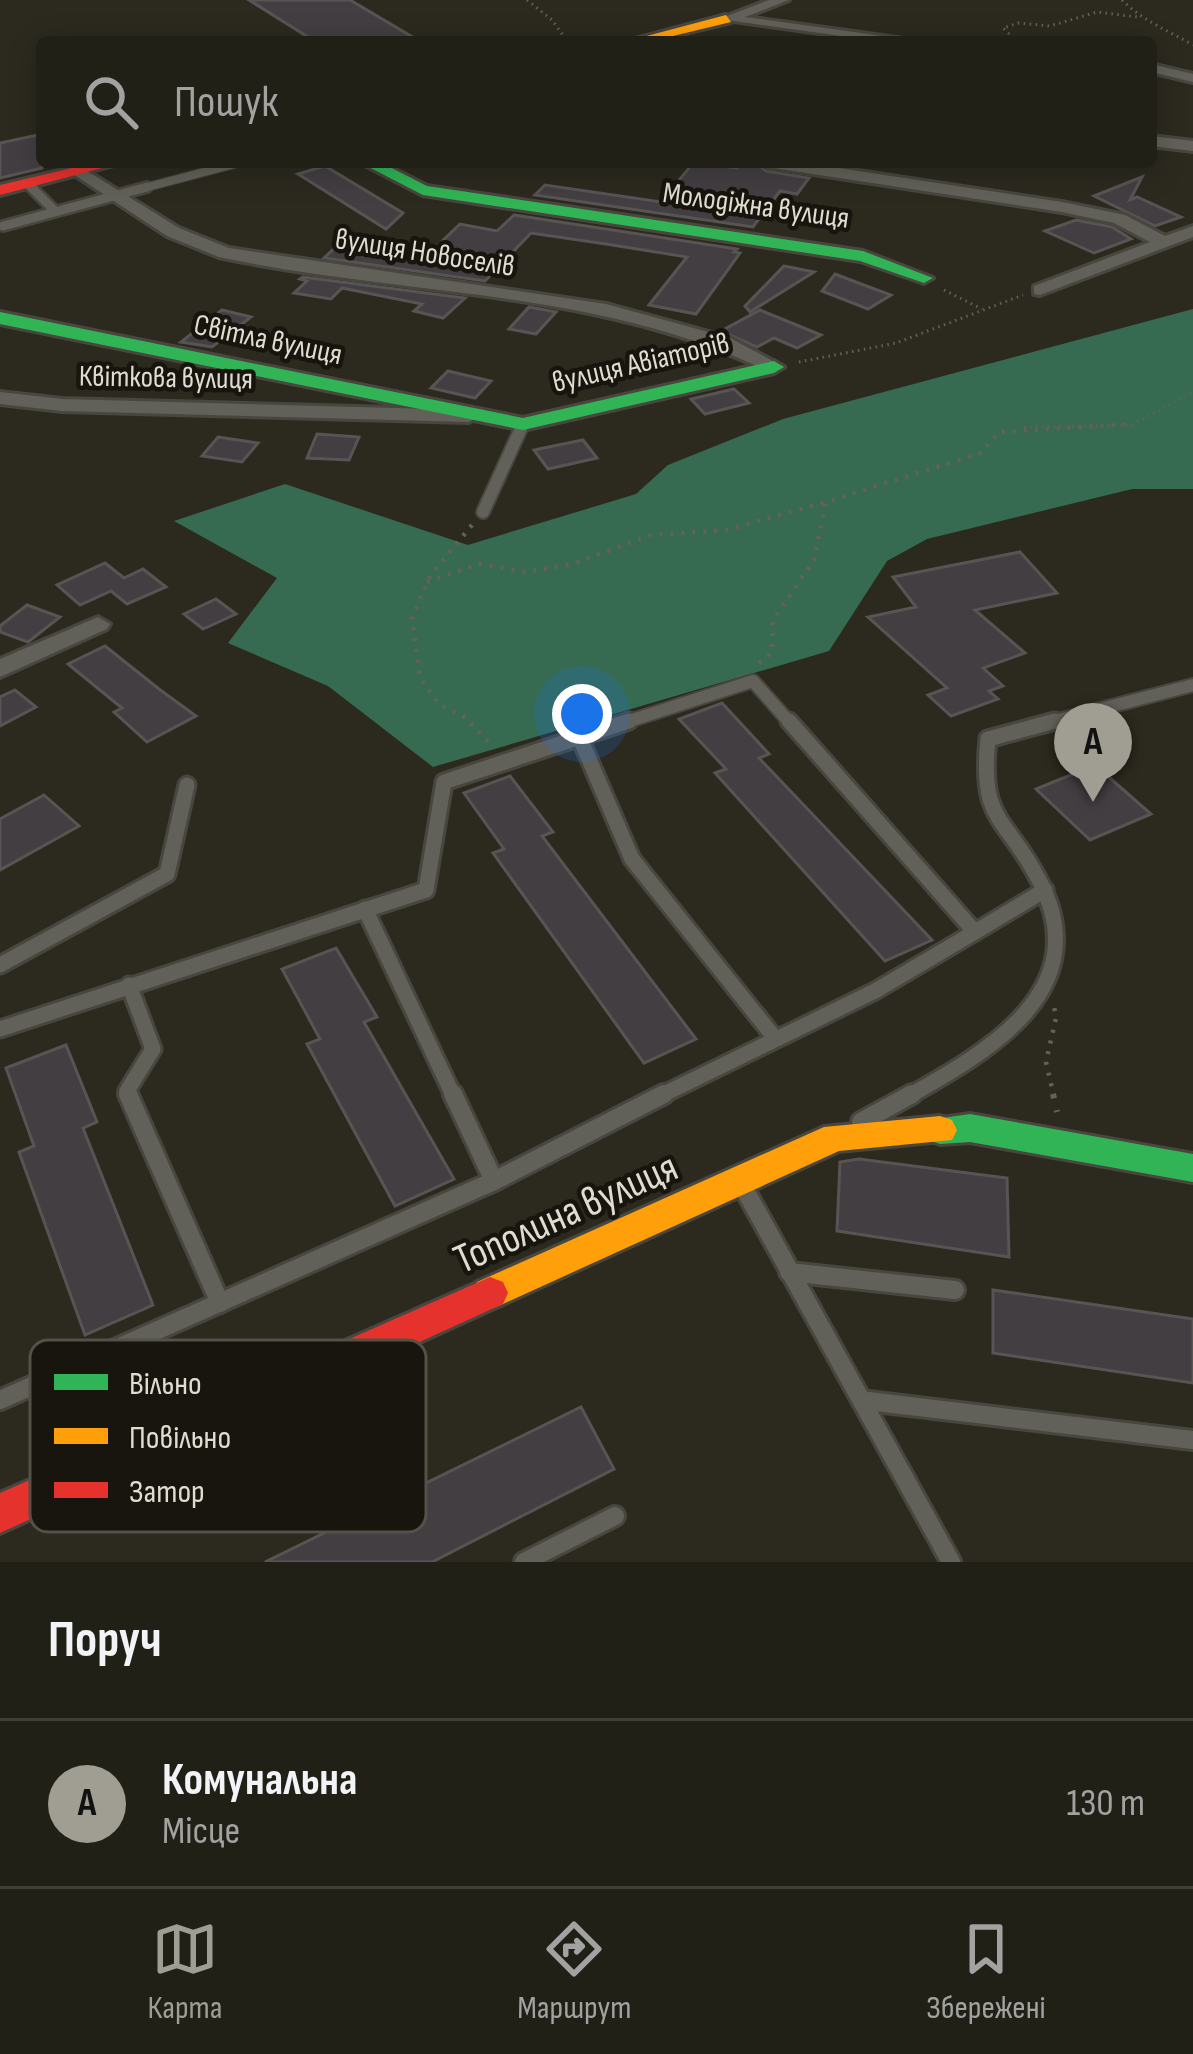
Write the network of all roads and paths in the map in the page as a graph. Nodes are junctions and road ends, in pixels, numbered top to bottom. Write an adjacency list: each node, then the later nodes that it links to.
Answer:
1 (527, 0): 6 (path)
2 (782, 0): 5 (street)
3 (1122, 0): 4 (path)
4 (1138, 17): 9 (path); 10 (path)
5 (726, 20): 7 (street); 8 (street)
6 (564, 36)
7 (663, 36)
8 (866, 36)
9 (1012, 36)
10 (1193, 45)
11 (1157, 69): 12 (street)
12 (1193, 78)
13 (1157, 142): 14 (street)
14 (1193, 146)
15 (92, 168): 19 (street)
16 (219, 168): 21 (lane)
17 (379, 168): 26 (street, Молодіжна вулиця)
18 (805, 168): 25 (street)
19 (79, 171): 20 (street); 21 (street, вулиця Новоселів)
20 (13, 186): 22 (lane)
21 (117, 195): 22 (lane); 30 (street, вулиця Новоселів)
22 (55, 211): 23 (lane)
23 (3, 226)
24 (1193, 231): 25 (street)
25 (1164, 242): 27 (street)
26 (923, 278): 28 (path)
27 (1040, 290): 28 (path)
28 (984, 310): 30 (path)
29 (0, 317): 33 (street, Світла вулиця)
30 (774, 368): 34 (street, вулиця Авіаторів)
31 (1193, 392): 35 (path)
32 (0, 398): 33 (street, Квіткова вулиця)
33 (475, 416): 34 (street, Світла вулиця)
34 (523, 424): 36 (lane)
35 (826, 502): 37 (path); 41 (path)
36 (483, 512): 37 (path)
37 (428, 582): 43 (path)
38 (98, 624): 39 (street)
39 (0, 669)
40 (1193, 685): 45 (lane)
41 (733, 688): 42 (lane); 47 (lane)
42 (579, 736): 43 (lane); 52 (lane)
43 (504, 761): 46 (lane)
44 (187, 785): 48 (lane)
45 (1046, 890): 47 (lane); 49 (lane)
46 (365, 909): 50 (lane); 56 (lane)
47 (975, 932): 52 (lane)
48 (0, 965)
49 (1049, 982): 53 (lane); 54 (path)
50 (129, 985): 51 (lane); 60 (lane)
51 (0, 1029)
52 (774, 1037): 56 (lane)
53 (836, 1136): 54 (street, Тополина вулиця); 57 (street, Тополина вулиця)
54 (1095, 1150): 55 (street, Тополина вулиця)
55 (1193, 1168)
56 (494, 1181): 60 (lane)
57 (741, 1183): 58 (lane); 62 (street, Тополина вулиця)
58 (789, 1272): 59 (lane); 65 (lane)
59 (955, 1290)
60 (220, 1303): 61 (lane)
61 (136, 1340)
62 (388, 1340)
63 (30, 1387): 64 (lane)
64 (0, 1400)
65 (868, 1401): 66 (lane); 71 (lane)
66 (1193, 1440)
67 (30, 1500): 68 (street, Тополина вулиця)
68 (0, 1513)
69 (615, 1516): 70 (lane)
70 (524, 1562)
71 (951, 1562)

